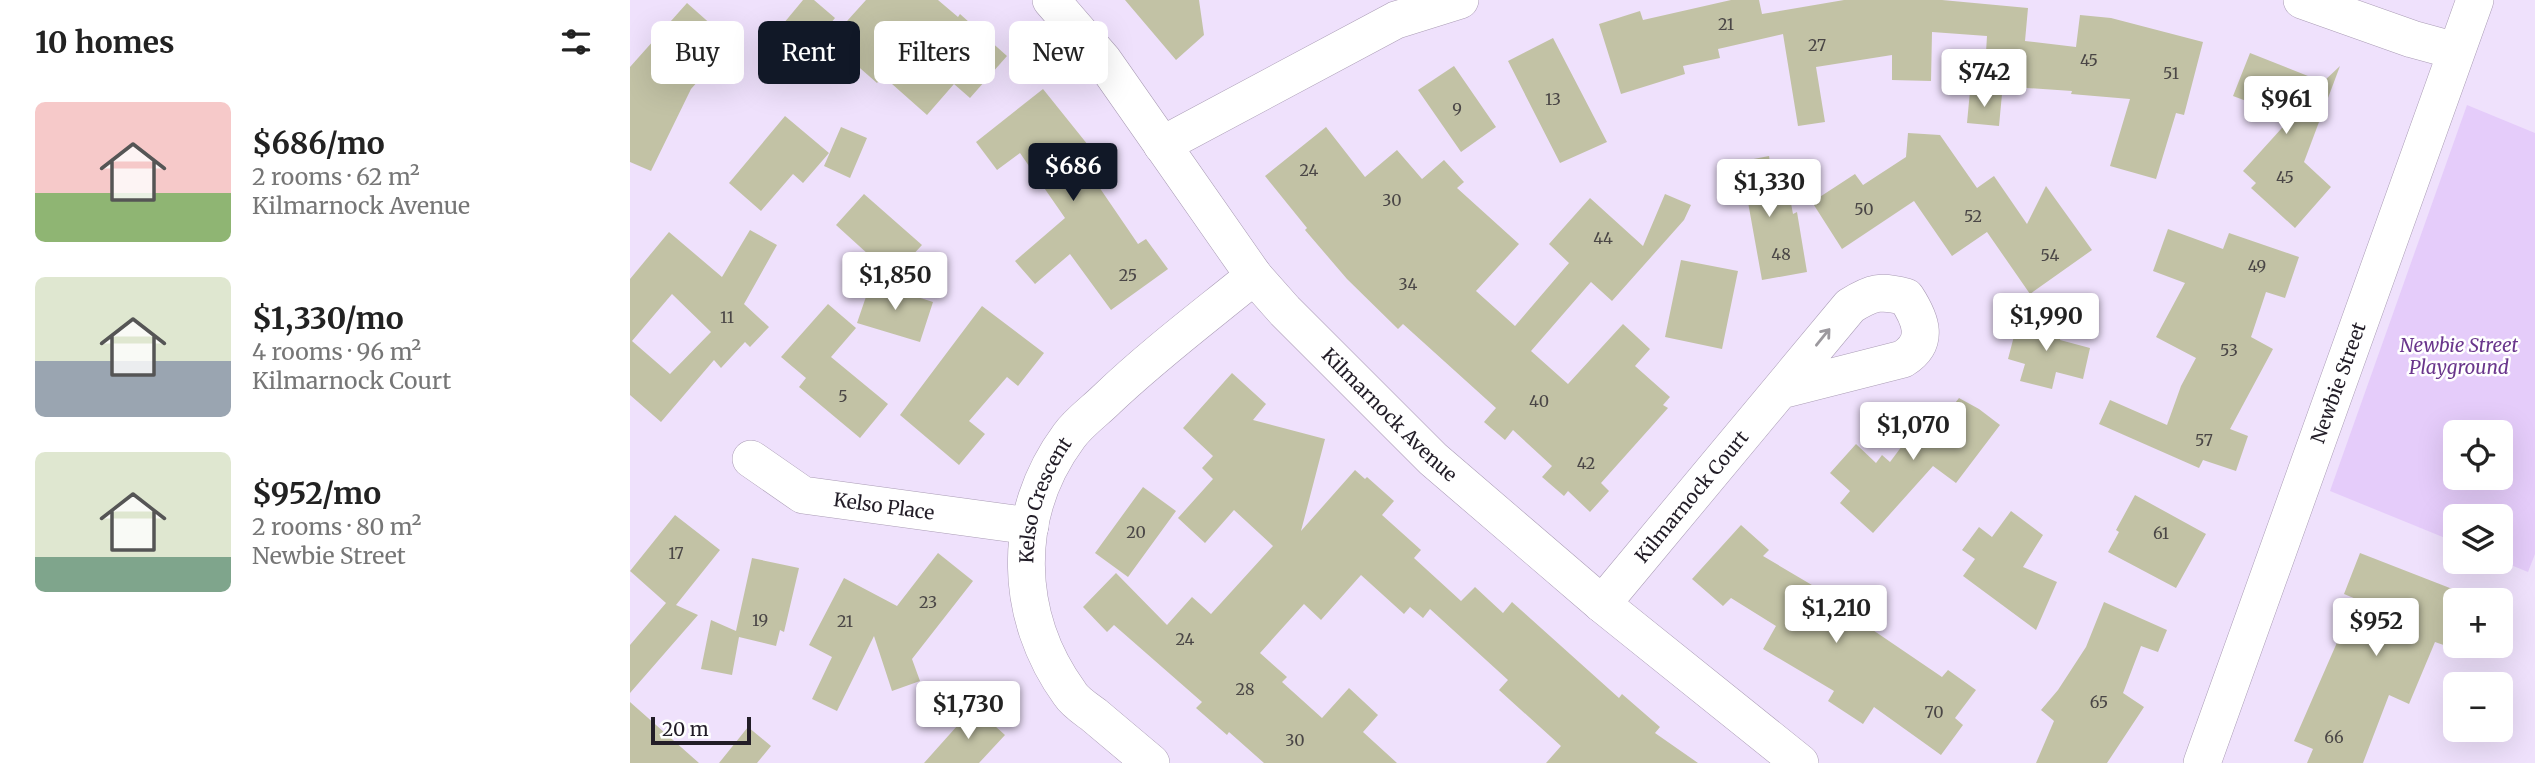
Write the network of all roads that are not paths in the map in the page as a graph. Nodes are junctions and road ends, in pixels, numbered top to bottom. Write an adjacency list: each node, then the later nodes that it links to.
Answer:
1 (1051, 0): 6 (street, Kilmarnock Avenue)
2 (1460, 0): 6 (street)
3 (2302, 0): 5 (street)
4 (2475, 0): 5 (street, Newbie Street)
5 (2456, 51): 14 (street, Newbie Street)
6 (1162, 145): 7 (street, Kilmarnock Avenue)
7 (1254, 276): 10 (street, Kelso Crescent); 11 (street, Kilmarnock Avenue)
8 (1781, 390): 11 (street, Kilmarnock Court)
9 (751, 459): 10 (street, Kelso Place)
10 (1030, 526): 12 (street, Kelso Crescent)
11 (1602, 604): 13 (street, Kilmarnock Avenue)
12 (1151, 763)
13 (1800, 763)
14 (2202, 763)

